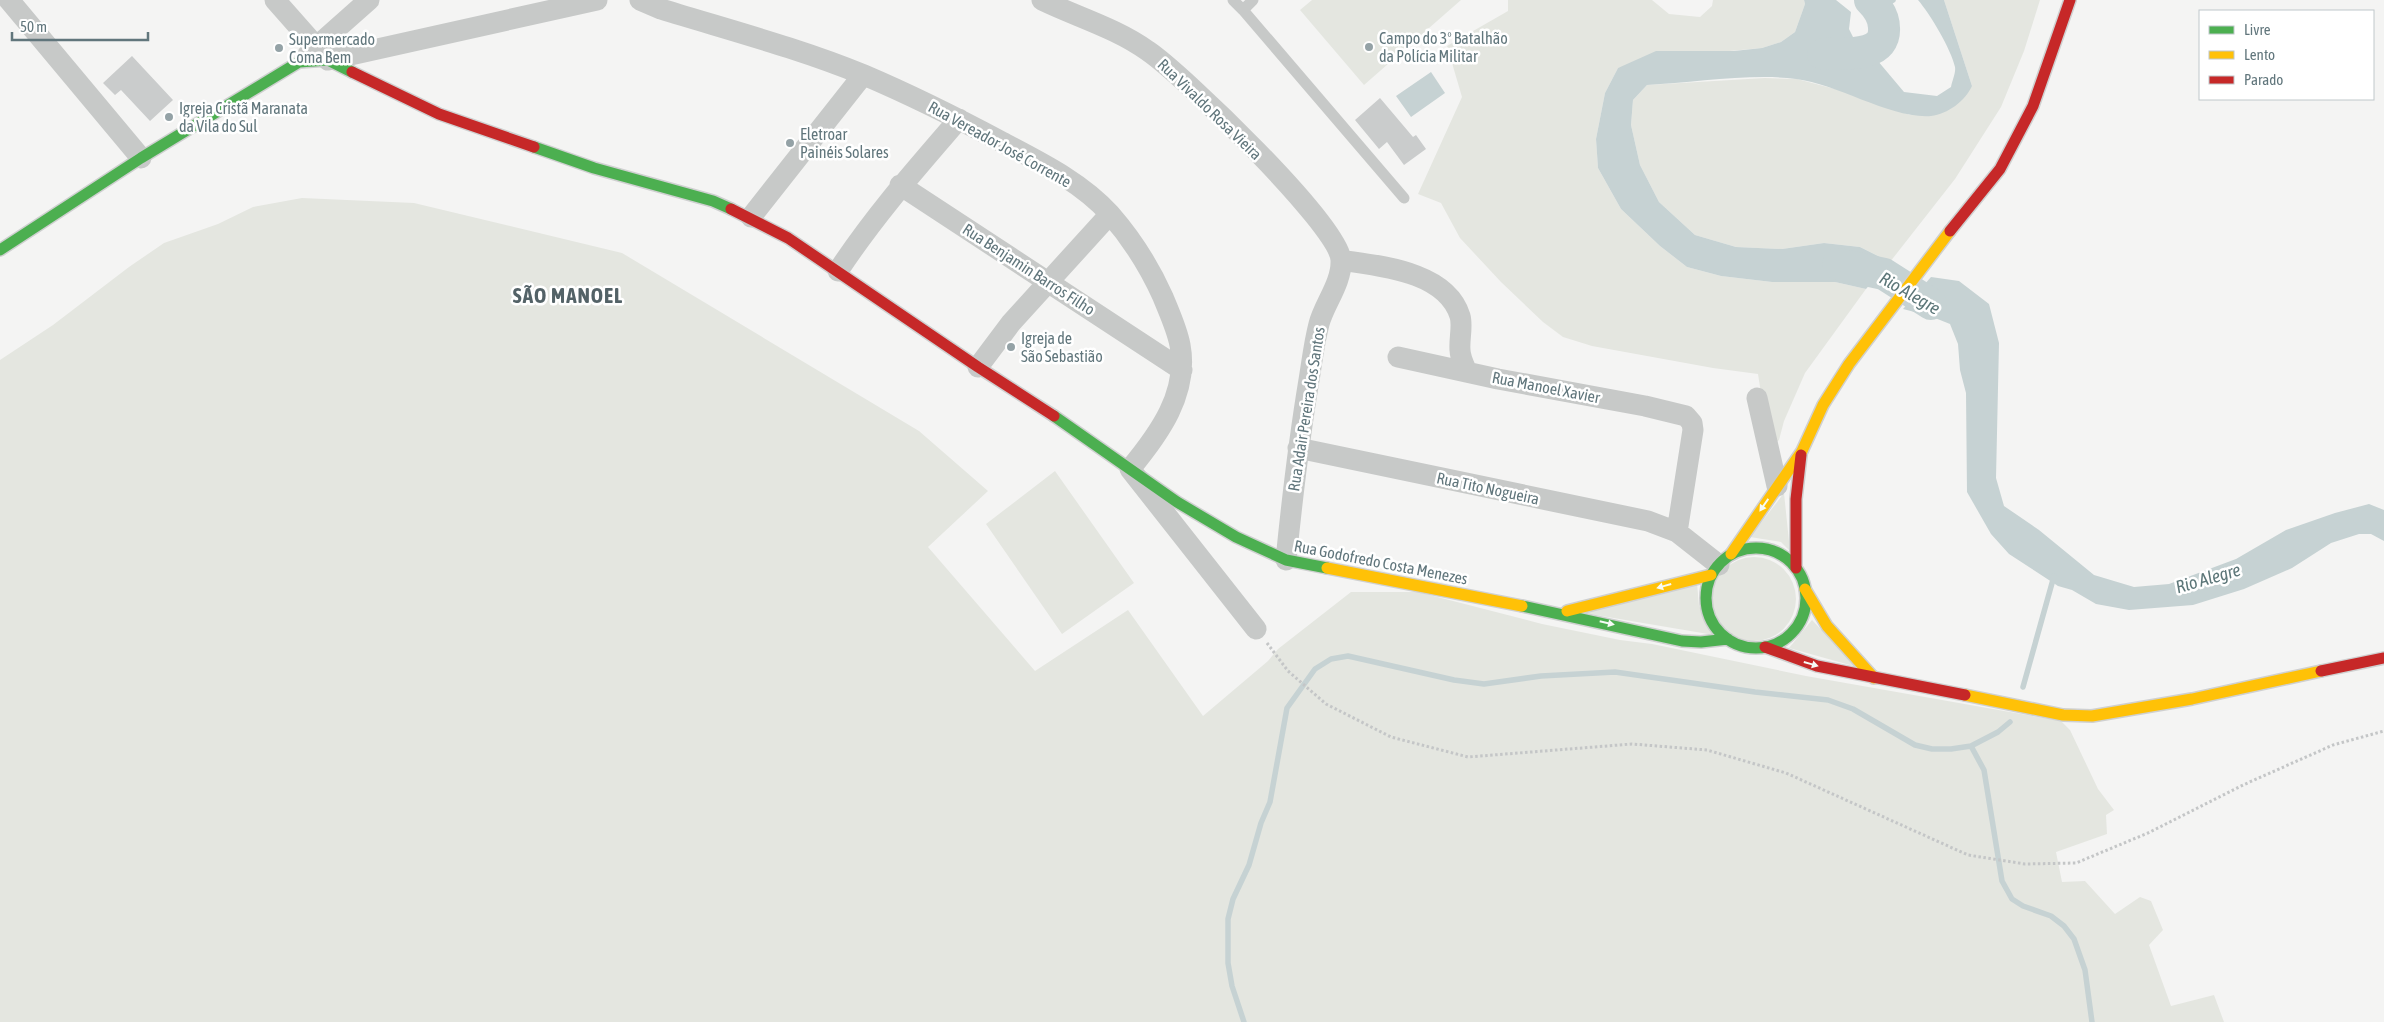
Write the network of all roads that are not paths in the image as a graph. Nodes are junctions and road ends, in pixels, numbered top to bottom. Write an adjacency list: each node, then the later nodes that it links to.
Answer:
1 (9, 0): 15 (street)
2 (275, 0): 11 (street)
3 (369, 0): 11 (street)
4 (597, 0): 11 (street)
5 (640, 0): 13 (street, Rua Vereador José Corrente)
6 (1042, 0): 21 (street, Rua Vivaldo Rosa Vieira)
7 (1233, 0): 10 (lane)
8 (1253, 0): 10 (lane)
9 (2070, 0): 30 (main road)
10 (1243, 10): 17 (lane)
11 (323, 52): 12 (street); 19 (main road, Rua Godofredo Costa Menezes)
12 (299, 62): 15 (main road)
13 (863, 75): 14 (street, Rua Vereador José Corrente); 19 (street)
14 (958, 119): 16 (street); 18 (street, Rua Vereador José Corrente)
15 (141, 158): 20 (main road)
16 (900, 185): 22 (street); 23 (street, Rua Benjamin Barros Filho)
17 (1404, 198)
18 (1110, 214): 23 (street); 26 (street, Rua Vereador José Corrente)
19 (750, 217): 22 (main road, Rua Godofredo Costa Menezes)
20 (0, 250)
21 (1341, 260): 27 (street); 29 (street, Rua Adair Pereira dos Santos)
22 (838, 271): 25 (main road, Rua Godofredo Costa Menezes)
23 (1048, 281): 25 (street); 26 (street, Rua Benjamin Barros Filho)
24 (1398, 357): 27 (street, Rua Manoel Xavier)
25 (978, 367): 31 (main road, Rua Godofredo Costa Menezes)
26 (1182, 370): 31 (street, Rua Vereador José Corrente)
27 (1466, 372): 33 (street, Rua Manoel Xavier)
28 (1757, 398): 32 (street)
29 (1298, 448): 33 (street, Rua Tito Nogueira); 34 (street, Rua Adair Pereira dos Santos)
30 (1802, 451): 32 (main road); 36 (main road)
31 (1130, 469): 34 (main road, Rua Godofredo Costa Menezes); 39 (street)
32 (1777, 486): 35 (main road, one-way to 35)
33 (1676, 532): 35 (street, Rua Tito Nogueira)
34 (1286, 560): 38 (main road, Rua Godofredo Costa Menezes)
35 (1720, 565): 36 (main road); 38 (main road, one-way to 38); 40 (main road)
36 (1796, 568): 37 (main road)
37 (1805, 589): 41 (main road); 43 (main road)
38 (1560, 612): 40 (main road, Rua Godofredo Costa Menezes, one-way to 40)
39 (1256, 629)
40 (1728, 639): 41 (main road)
41 (1765, 647): 43 (main road, one-way to 43)
42 (2384, 658): 43 (main road)
43 (1874, 678)

